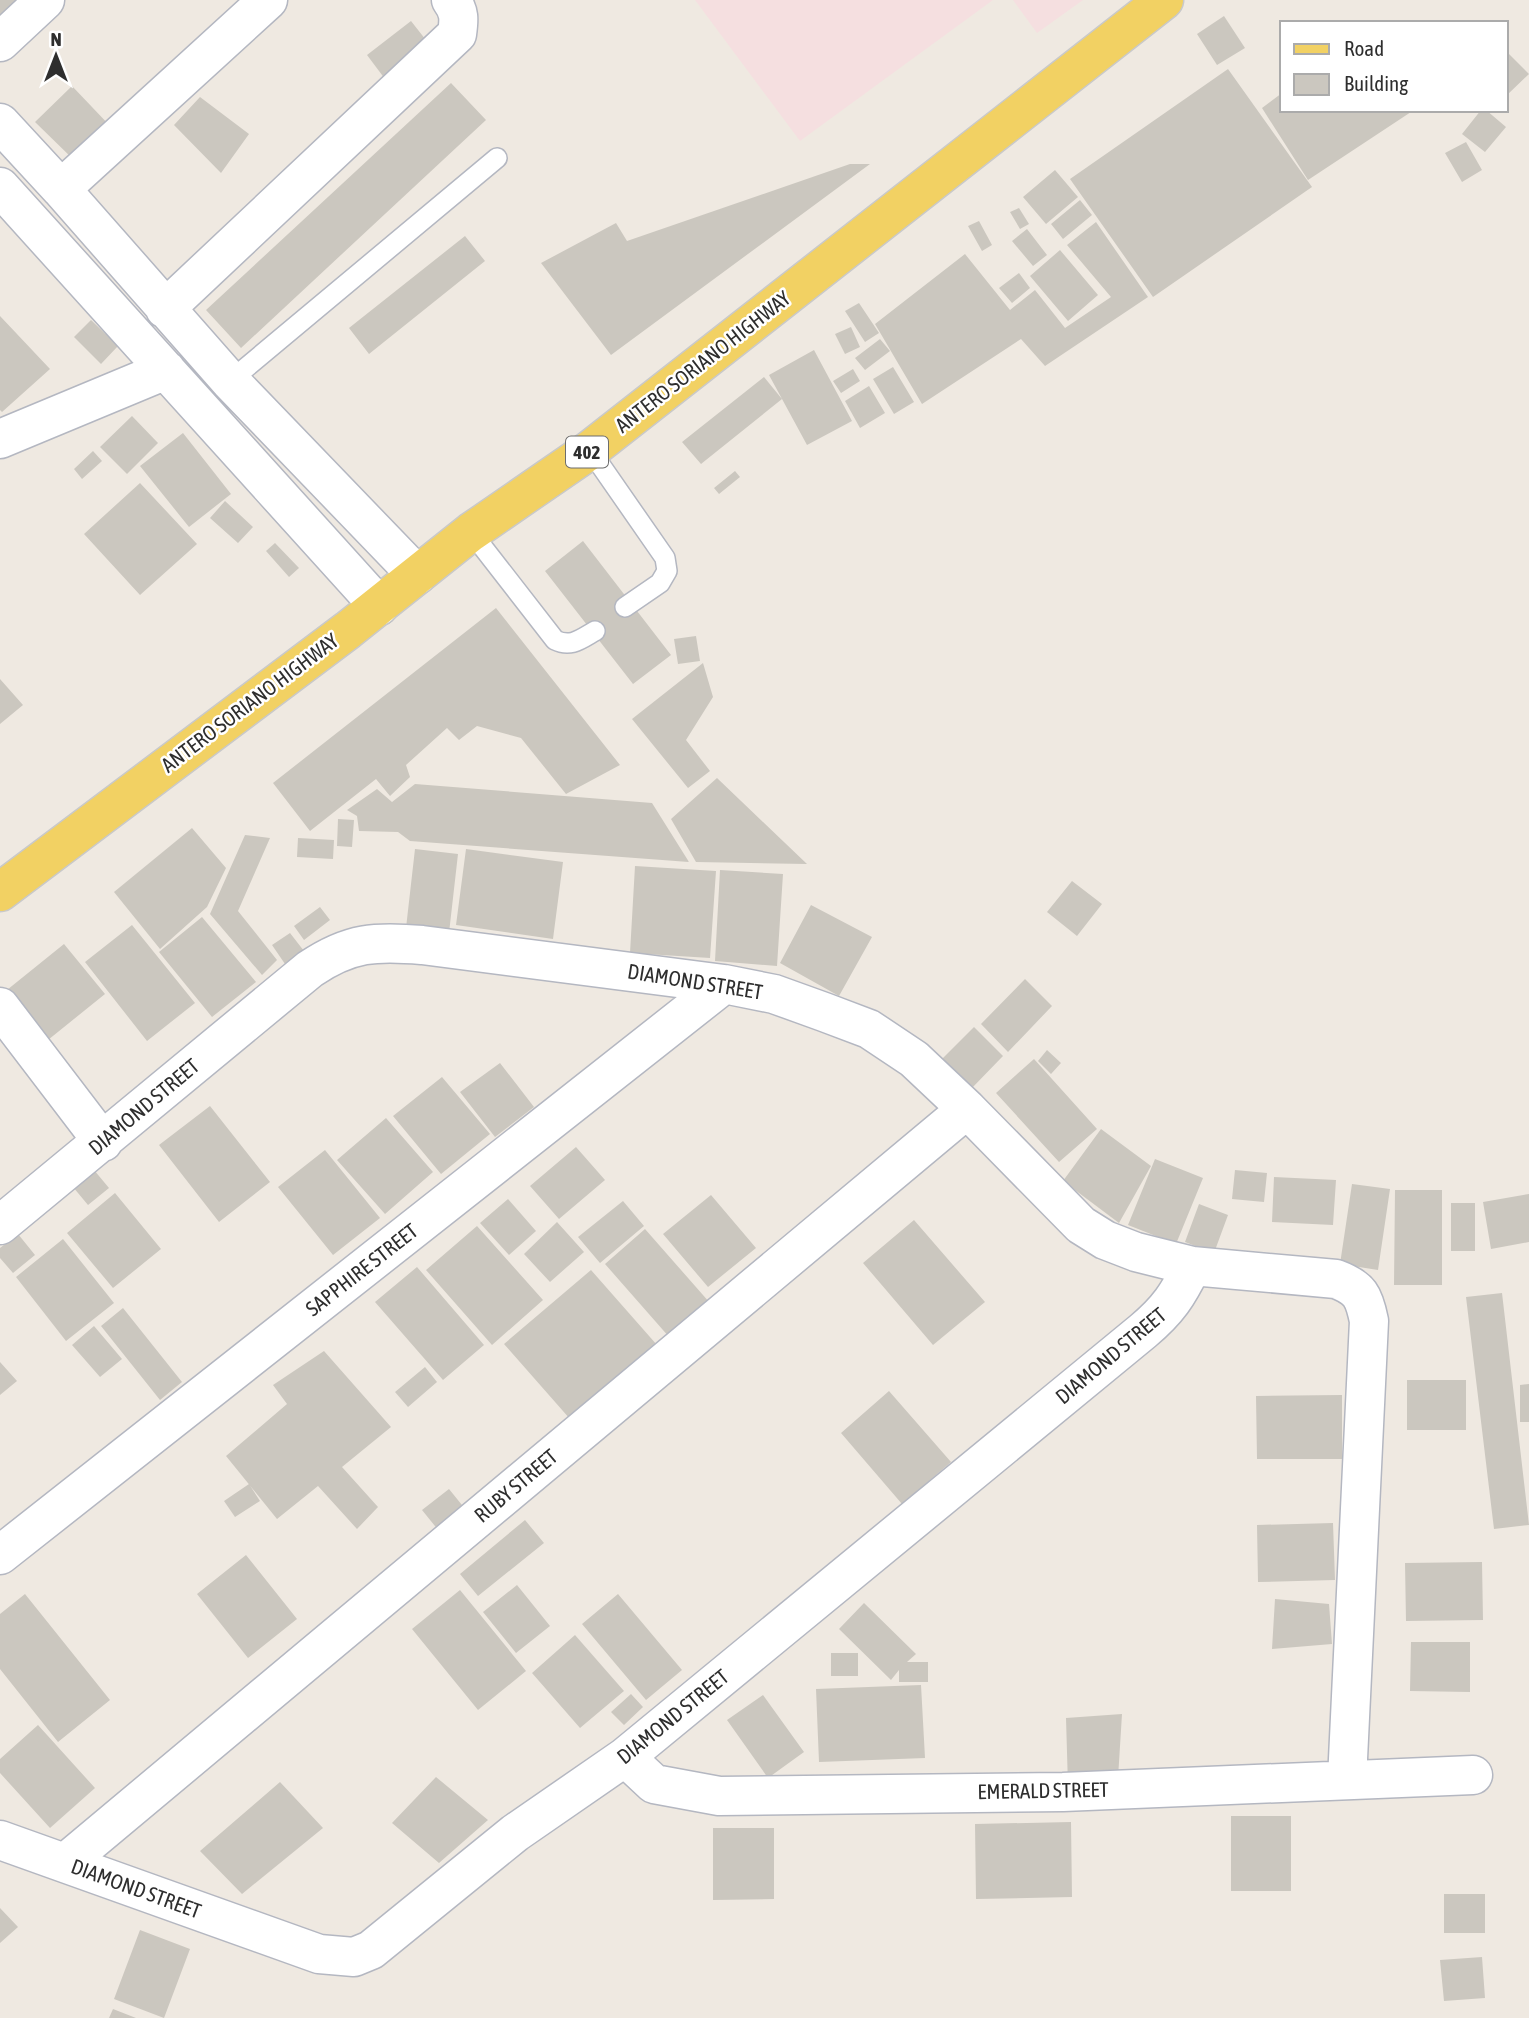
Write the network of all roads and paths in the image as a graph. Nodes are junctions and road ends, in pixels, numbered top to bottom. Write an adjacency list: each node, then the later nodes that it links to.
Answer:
1 (45, 0): 5 (street)
2 (268, 0): 9 (street)
3 (451, 0): 10 (street)
4 (1164, 0): 14 (main road, ANTERO SORIANO HIGHWAY / 402)
5 (0, 42)
6 (0, 123): 9 (street)
7 (497, 158): 12 (lane)
8 (0, 187): 11 (street)
9 (61, 189): 10 (street)
10 (165, 309): 12 (street)
11 (166, 370): 13 (street); 17 (street)
12 (230, 381): 16 (street)
13 (0, 439)
14 (590, 450): 15 (main road, ANTERO SORIANO HIGHWAY / 402); 18 (lane)
15 (471, 532): 16 (main road, ANTERO SORIANO HIGHWAY / 402); 19 (lane)
16 (418, 575): 17 (main road, ANTERO SORIANO HIGHWAY / 402)
17 (379, 606): 20 (main road, ANTERO SORIANO HIGHWAY / 402)
18 (625, 607)
19 (595, 631)
20 (0, 892)
21 (724, 984): 23 (street, DIAMOND STREET); 24 (street, DIAMOND STREET); 27 (street, SAPPHIRE STREET)
22 (0, 1007): 24 (street)
23 (967, 1109): 26 (street, DIAMOND STREET); 32 (street, RUBY STREET)
24 (103, 1142): 25 (street, DIAMOND STREET)
25 (0, 1225)
26 (1192, 1266): 28 (street, DIAMOND STREET); 30 (street)
27 (0, 1555)
28 (625, 1757): 30 (street, EMERALD STREET); 32 (street, DIAMOND STREET)
29 (1473, 1775): 30 (street, EMERALD STREET)
30 (1347, 1780)
31 (0, 1840): 32 (street, DIAMOND STREET)
32 (65, 1863)

